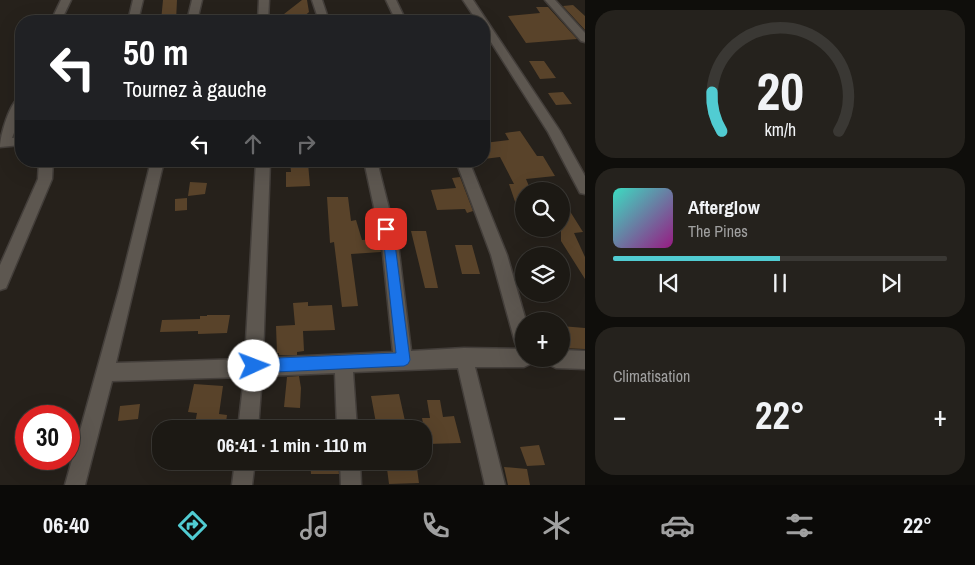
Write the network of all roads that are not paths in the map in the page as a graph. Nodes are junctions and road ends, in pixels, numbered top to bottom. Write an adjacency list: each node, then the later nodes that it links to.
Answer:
1 (66, 0): 9 (street)
2 (138, 0): 10 (street)
3 (197, 0): 11 (street)
4 (264, 0): 12 (street)
5 (317, 0): 13 (street)
6 (391, 0): 14 (street)
7 (468, 0): 15 (street)
8 (550, 0): 17 (street)
9 (59, 15)
10 (134, 15)
11 (193, 15)
12 (263, 15)
13 (322, 15)
14 (397, 15)
15 (478, 15)
16 (490, 34): 26 (street)
17 (585, 39)
18 (15, 115): 20 (street)
19 (15, 142): 20 (street)
20 (2, 143)
21 (46, 167): 27 (street)
22 (156, 167): 36 (street)
23 (263, 167): 35 (street)
24 (371, 167): 32 (street)
25 (464, 167): 28 (street)
26 (585, 189)
27 (0, 283)
28 (515, 312)
29 (464, 357): 30 (street); 32 (street); 44 (street)
30 (515, 358)
31 (570, 359): 33 (street)
32 (404, 360): 34 (street)
33 (585, 360)
34 (343, 363): 35 (street); 38 (street)
35 (254, 366): 36 (street); 37 (street)
36 (105, 372): 41 (street)
37 (249, 420)
38 (346, 420)
39 (244, 470): 42 (street)
40 (350, 470): 43 (street)
41 (74, 485)
42 (242, 485)
43 (351, 485)
44 (495, 485)

